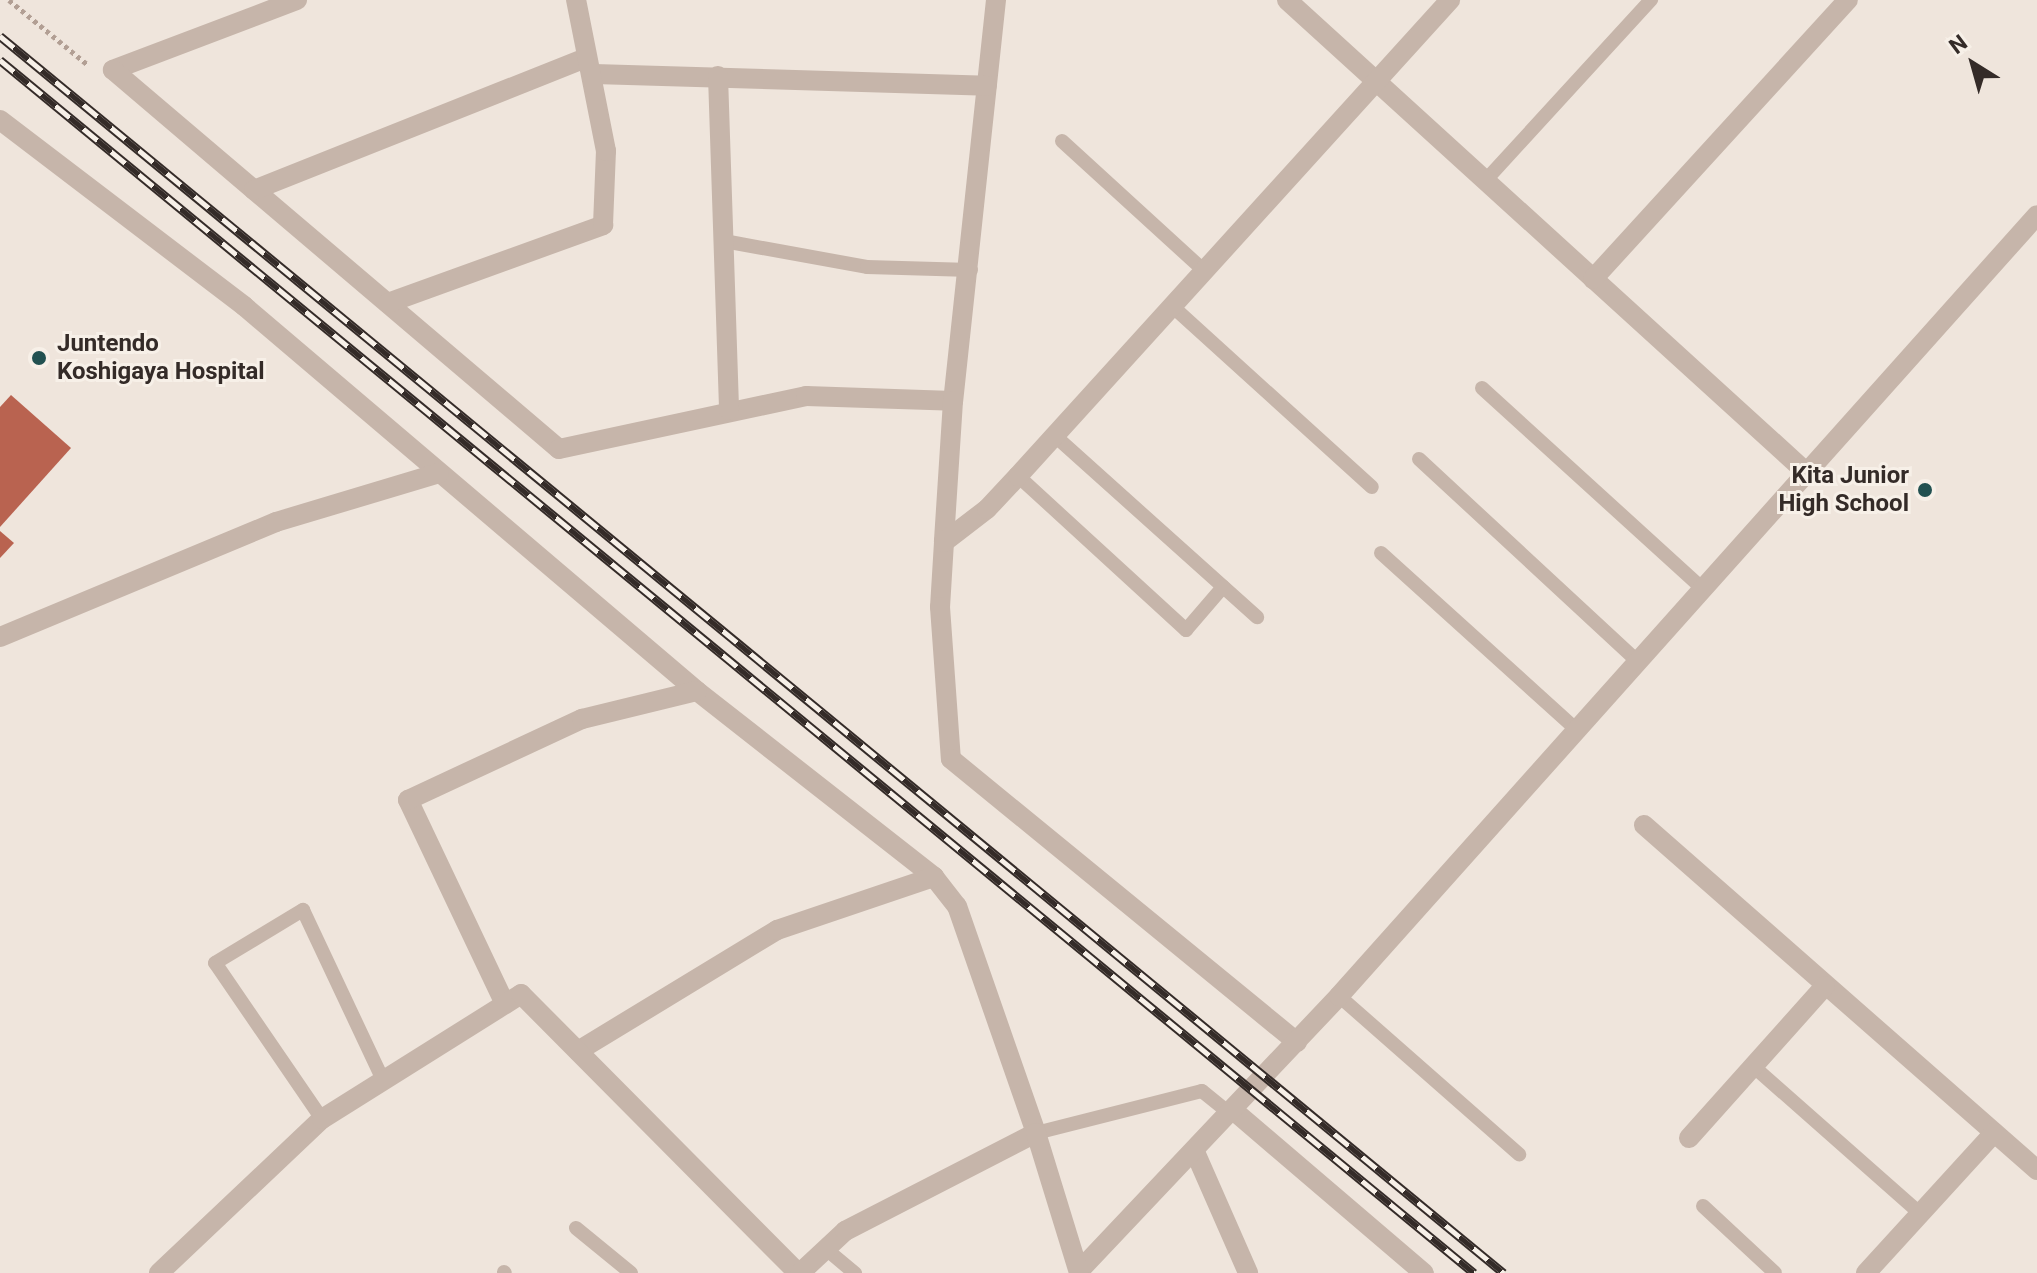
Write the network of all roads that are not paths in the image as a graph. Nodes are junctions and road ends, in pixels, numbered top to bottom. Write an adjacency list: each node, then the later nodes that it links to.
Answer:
1 (576, 0): 8 (street)
2 (996, 0): 11 (street)
3 (1287, 0): 10 (street)
4 (1450, 0): 10 (street)
5 (1651, 0): 14 (lane)
6 (1848, 0): 20 (street)
7 (290, 1): 15 (street)
8 (590, 66): 9 (street); 15 (street); 21 (street)
9 (718, 76): 11 (street); 17 (street)
10 (1376, 82): 14 (street); 18 (street)
11 (987, 86): 19 (street)
12 (0, 120): 28 (street)
13 (1062, 141): 18 (lane)
14 (1485, 181): 20 (street)
15 (254, 190): 21 (street)
16 (2037, 215): 29 (street)
17 (724, 241): 19 (lane); 25 (street)
18 (1202, 269): 22 (street)
19 (971, 270): 24 (street)
20 (1593, 279): 29 (street)
21 (388, 303): 25 (street)
22 (1171, 305): 26 (street); 31 (lane)
23 (1482, 388): 35 (lane)
24 (953, 401): 25 (street); 32 (street)
25 (729, 410)
26 (1054, 435): 30 (street); 34 (lane)
27 (1419, 459): 38 (lane)
28 (439, 473): 37 (street); 39 (street)
29 (1807, 473): 35 (street)
30 (1018, 476): 32 (street); 34 (lane)
31 (1372, 487)
32 (944, 542): 46 (street)
33 (1381, 553): 40 (lane)
34 (1223, 587): 36 (lane)
35 (1702, 588): 38 (street)
36 (1257, 617)
37 (0, 637)
38 (1636, 660): 40 (street)
39 (697, 691): 42 (street); 45 (street)
40 (1576, 729): 44 (street)
41 (1644, 825): 43 (street)
42 (934, 877): 47 (street); 52 (street)
43 (1825, 986): 48 (street); 53 (street)
44 (1339, 996): 46 (street); 56 (lane)
45 (505, 1004): 47 (street); 49 (street)
46 (1297, 1042): 50 (street)
47 (578, 1051): 65 (street)
48 (1753, 1066): 54 (street); 59 (lane)
49 (382, 1078): 51 (street); 51 (lane)
50 (1232, 1112): 52 (lane); 55 (street); 68 (street)
51 (322, 1119): 63 (street)
52 (1036, 1133): 61 (street); 62 (street)
53 (1994, 1133): 57 (street); 59 (street)
54 (1689, 1138)
55 (1195, 1152): 62 (street); 67 (street)
56 (1519, 1154)
57 (2037, 1170)
58 (1703, 1206): 69 (lane)
59 (1921, 1214): 70 (street)
60 (576, 1228): 64 (lane)
61 (826, 1249): 65 (street); 66 (lane)
62 (1079, 1272)
63 (159, 1273)
64 (631, 1273)
65 (799, 1273)
66 (855, 1273)
67 (1248, 1273)
68 (1424, 1273)
69 (1775, 1273)
70 (1866, 1273)

